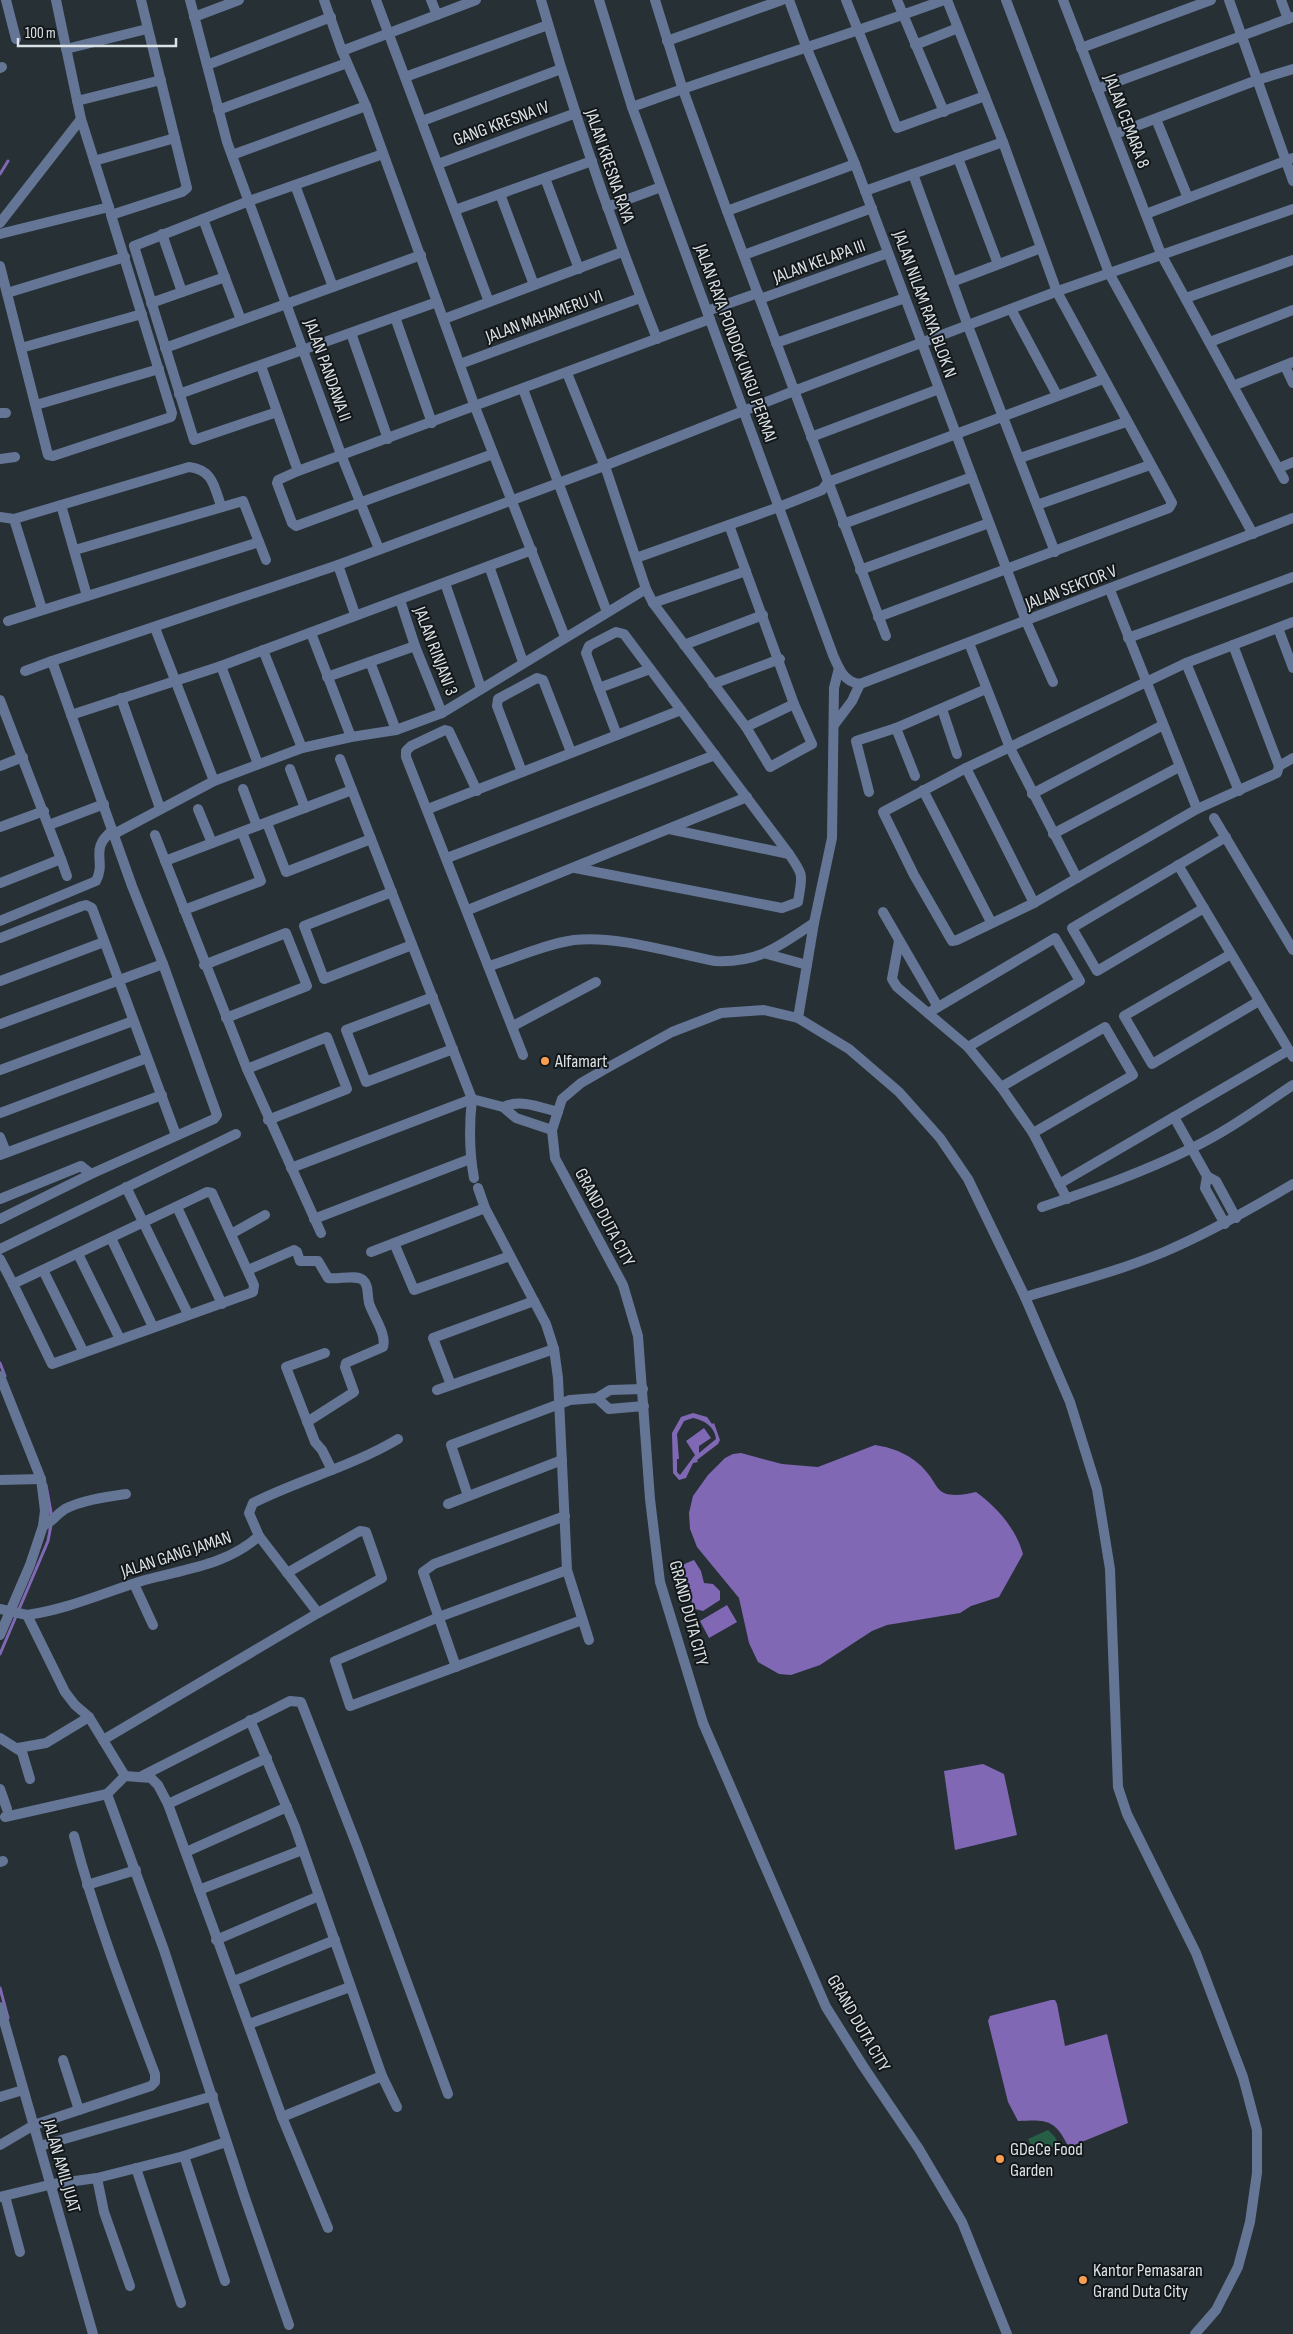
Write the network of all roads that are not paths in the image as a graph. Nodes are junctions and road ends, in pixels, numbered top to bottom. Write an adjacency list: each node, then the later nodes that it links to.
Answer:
1 (6, 0): 34 (street)
2 (56, 0): 38 (street)
3 (141, 0): 30 (street)
4 (190, 0): 25 (street, JALAN PANDAWA II)
5 (239, 0): 25 (street)
6 (324, 0): 26 (street)
7 (376, 0): 32 (street)
8 (431, 0): 23 (street)
9 (476, 0): 23 (street)
10 (541, 0): 28 (street, JALAN KRESNA RAYA)
11 (599, 0): 53 (street, JALAN RAYA PONDOK UNGU PERMAI)
12 (655, 0): 35 (street)
13 (782, 0): 35 (street)
14 (789, 0): 39 (street, JALAN NILAM RAYA BLOK N)
15 (846, 0): 31 (street)
16 (897, 0): 24 (street)
17 (945, 0): 24 (street); 29 (street)
18 (1006, 0): 102 (street)
19 (1063, 0): 37 (street, JALAN CEMARA 8)
20 (1211, 0): 37 (street)
21 (1229, 0): 33 (street)
22 (1281, 0): 27 (street)
23 (436, 15): 32 (street)
24 (903, 15): 31 (street); 36 (street)
25 (194, 17): 42 (street, JALAN PANDAWA II)
26 (331, 17): 40 (street); 42 (street)
27 (1291, 18): 33 (street)
28 (548, 25): 44 (street, JALAN KRESNA RAYA); 45 (street)
29 (958, 28): 36 (street); 50 (street)
30 (148, 29): 38 (street); 46 (street)
31 (858, 31): 39 (street); 55 (street)
32 (389, 33): 40 (street); 45 (street)
33 (1242, 36): 47 (street); 49 (street)
34 (16, 38)
35 (668, 41): 48 (street)
36 (916, 45): 55 (street)
37 (1081, 48): 49 (street, JALAN CEMARA 8)
38 (66, 49): 51 (street)
39 (807, 49): 48 (street); 70 (street, JALAN NILAM RAYA BLOK N)
40 (342, 51): 41 (street)
41 (347, 64): 52 (street); 54 (street)
42 (207, 65): 54 (street, JALAN PANDAWA II)
43 (1293, 68): 47 (street)
44 (561, 70): 56 (street, JALAN KRESNA RAYA); 59 (street)
45 (405, 77): 59 (street)
46 (161, 80): 51 (street); 61 (street)
47 (1256, 80): 58 (street); 66 (street)
48 (682, 88): 53 (street); 84 (street)
49 (1097, 89): 60 (street, JALAN CEMARA 8)
50 (985, 96): 55 (street); 62 (street)
51 (77, 101): 57 (street)
52 (366, 106): 63 (street); 64 (street)
53 (632, 107): 75 (street, JALAN RAYA PONDOK UNGU PERMAI)
54 (218, 110): 64 (street, JALAN PANDAWA II)
55 (944, 112)
56 (576, 113): 68 (street, JALAN KRESNA RAYA); 69 (street, GANG KRESNA IV)
57 (81, 119): 67 (street); 88 (street)
58 (1156, 119): 60 (street); 78 (street)
59 (422, 121): 69 (street)
60 (1115, 134): 86 (street, JALAN CEMARA 8)
61 (175, 138): 67 (street); 85 (street)
62 (1003, 142): 65 (street); 91 (street)
63 (383, 154): 74 (street); 96 (street)
64 (232, 155): 79 (street, JALAN PANDAWA II)
65 (958, 158): 71 (street); 99 (street)
66 (1290, 159): 73 (street); 78 (street)
67 (94, 161): 85 (street)
68 (592, 161): 72 (street); 80 (street, JALAN KRESNA RAYA)
69 (438, 164): 83 (street)
70 (855, 164): 76 (street, JALAN NILAM RAYA BLOK N); 84 (street)
71 (913, 174): 76 (street); 104 (street)
72 (545, 178): 77 (street); 101 (street)
73 (1293, 181)
74 (295, 185): 79 (street); 106 (street)
75 (661, 188): 80 (street); 121 (street, JALAN RAYA PONDOK UNGU PERMAI)
76 (866, 191): 81 (street, JALAN NILAM RAYA BLOK N)
77 (500, 194): 83 (street); 105 (street)
78 (1188, 198): 86 (street)
79 (249, 201): 87 (street); 117 (street, JALAN PANDAWA II)
80 (607, 207): 92 (street, JALAN KRESNA RAYA)
81 (872, 208): 93 (street, JALAN NILAM RAYA BLOK N); 95 (street)
82 (1293, 209): 94 (street)
83 (455, 210): 116 (street)
84 (727, 210): 95 (street)
85 (110, 211): 89 (street); 97 (street)
86 (1146, 214): 94 (street, JALAN CEMARA 8)
87 (204, 219): 90 (street); 103 (street)
88 (0, 223)
89 (0, 234)
90 (162, 234): 108 (street); 114 (street)
91 (1041, 248): 99 (street); 109 (street)
92 (622, 252): 101 (street); 111 (street, JALAN KRESNA RAYA)
93 (888, 253): 110 (street, JALAN KELAPA III); 112 (street, JALAN NILAM RAYA BLOK N)
94 (1161, 254): 102 (street); 113 (street, JALAN CEMARA 8)
95 (744, 255): 110 (street)
96 (421, 256): 106 (street); 115 (street)
97 (125, 257): 107 (street); 120 (street)
98 (1293, 260): 113 (street)
99 (998, 264): 104 (street)
100 (0, 266): 107 (street)
101 (579, 268): 105 (street)
102 (1109, 273): 109 (street); 183 (street)
103 (225, 278): 108 (street); 124 (street)
104 (952, 282): 125 (street)
105 (534, 285): 116 (street)
106 (333, 287): 117 (street)
107 (6, 292): 131 (street)
108 (182, 292): 114 (street)
109 (1057, 292): 118 (street); 139 (street)
110 (759, 296): 121 (street, JALAN KELAPA III); 130 (street)
111 (640, 298): 127 (street, JALAN KRESNA RAYA); 134 (street, JALAN MAHAMERU VI)
112 (905, 298): 128 (street, JALAN NILAM RAYA BLOK N); 130 (street)
113 (1186, 298): 129 (street, JALAN CEMARA 8)
114 (151, 302): 132 (street)
115 (437, 302): 122 (street); 123 (street)
116 (489, 302): 123 (street)
117 (286, 304): 124 (street); 133 (street, JALAN PANDAWA II)
118 (1011, 309): 125 (street); 146 (street)
119 (1293, 310): 129 (street)
120 (142, 314): 131 (street); 137 (street)
121 (709, 315): 127 (street, JALAN KELAPA III); 149 (street, JALAN RAYA PONDOK UNGU PERMAI)
122 (395, 317): 126 (street); 153 (street)
123 (444, 319): 134 (street)
124 (241, 320): 132 (street)
125 (968, 326): 128 (street); 151 (street)
126 (351, 333): 133 (street); 156 (street)
127 (657, 339): 138 (street, JALAN KELAPA III)
128 (922, 342): 143 (street, JALAN NILAM RAYA BLOK N); 144 (street)
129 (1210, 342): 141 (street, JALAN CEMARA 8)
130 (776, 343): 144 (street)
131 (21, 348): 147 (street)
132 (165, 348): 145 (street)
133 (303, 351): 136 (street); 158 (street, JALAN PANDAWA II)
134 (460, 364): 148 (street)
135 (1289, 364): 140 (street); 141 (street)
136 (261, 366): 145 (street); 150 (street)
137 (159, 370): 147 (street); 147 (street)
138 (567, 372): 142 (street, JALAN KELAPA III); 164 (street)
139 (1103, 378): 146 (street); 152 (street)
140 (1293, 383)
141 (1233, 386): 165 (street, JALAN CEMARA 8)
142 (523, 389): 148 (street, JALAN KELAPA III); 169 (street)
143 (939, 389): 154 (street, JALAN NILAM RAYA BLOK N); 155 (street)
144 (794, 391): 149 (street); 155 (street)
145 (179, 394): 150 (street)
146 (1057, 396): 151 (street)
147 (36, 405)
148 (475, 407): 153 (street, JALAN KELAPA III); 157 (street)
149 (742, 411): 164 (street); 176 (street, JALAN RAYA PONDOK UNGU PERMAI)
150 (277, 412): 166 (street)
151 (1004, 415): 154 (street); 160 (street)
152 (1126, 422): 160 (street); 163 (street)
153 (432, 423): 156 (street, JALAN KELAPA III)
154 (956, 434): 167 (street, JALAN NILAM RAYA BLOK N); 170 (street)
155 (811, 437): 170 (street)
156 (388, 439): 158 (street, JALAN KELAPA III)
157 (493, 454): 171 (street); 172 (street)
158 (342, 456): 166 (street, JALAN KELAPA III); 172 (street, JALAN PANDAWA II)
159 (16, 457): 161 (street)
160 (1020, 458): 174 (street)
161 (0, 459)
162 (1293, 462): 165 (street)
163 (1150, 465): 174 (street); 188 (street)
164 (604, 466): 169 (street); 189 (street)
165 (1278, 468): 168 (street, JALAN CEMARA 8)
166 (298, 471): 172 (street, JALAN KELAPA III)
167 (972, 477): 180 (street, JALAN NILAM RAYA BLOK N); 181 (street)
168 (1284, 479)
169 (558, 482): 171 (street); 204 (street)
170 (828, 482): 176 (street); 181 (street)
171 (510, 501): 185 (street); 187 (street)
172 (360, 503): 185 (street, JALAN PANDAWA II)
173 (61, 505): 175 (street); 179 (street); 186 (street)
174 (1038, 505): 188 (street)
175 (221, 506): 184 (street); 186 (street)
176 (779, 507): 182 (street); 228 (street, JALAN RAYA PONDOK UNGU PERMAI)
177 (0, 517): 179 (street)
178 (1293, 518): 183 (street, JALAN SEKTOR V)
179 (14, 519): 203 (street)
180 (989, 523): 193 (street, JALAN NILAM RAYA BLOK N); 194 (street)
181 (843, 524): 194 (street)
182 (729, 525): 189 (street); 195 (street)
183 (1252, 534): 199 (street, JALAN SEKTOR V)
184 (259, 542): 190 (street); 200 (street)
185 (379, 549): 191 (street)
186 (75, 550): 200 (street)
187 (532, 550): 192 (street); 215 (street)
188 (1055, 552): 193 (street)
189 (636, 558): 198 (street)
190 (266, 560)
191 (338, 565): 205 (street); 211 (street)
192 (489, 566): 197 (street); 225 (street)
193 (1007, 569): 207 (street); 209 (street, JALAN NILAM RAYA BLOK N)
194 (860, 570): 207 (street)
195 (746, 571): 202 (street); 206 (street)
196 (1293, 577): 216 (street)
197 (445, 583): 201 (street); 238 (street)
198 (646, 590): 202 (street); 204 (street)
199 (1110, 590): 209 (street, JALAN SEKTOR V); 216 (street)
200 (86, 596): 203 (street)
201 (400, 600): 205 (street); 220 (street, JALAN RINJANI 3)
202 (653, 603): 218 (street)
203 (42, 609): 208 (street)
204 (607, 612): 215 (street)
205 (355, 614): 213 (street)
206 (763, 615): 218 (street); 222 (street)
207 (878, 617): 214 (street)
208 (8, 621)
209 (1026, 621): 217 (street, JALAN SEKTOR V); 235 (street, JALAN NILAM RAYA BLOK N)
210 (1293, 622): 212 (street)
211 (155, 628): 223 (street); 234 (street)
212 (1278, 628): 219 (street); 229 (street)
213 (310, 633): 221 (street); 233 (street)
214 (886, 636)
215 (565, 637): 225 (street)
216 (1128, 638): 232 (street)
217 (968, 643): 237 (street, JALAN SEKTOR V); 240 (street)
218 (684, 644): 236 (street)
219 (1233, 645): 226 (street); 265 (street)
220 (415, 646): 224 (street); 246 (street, JALAN RINJANI 3)
221 (263, 650): 227 (street); 255 (street)
222 (780, 659): 236 (street); 243 (street)
223 (52, 660): 231 (street); 247 (street)
224 (370, 662): 233 (street); 252 (street)
225 (523, 662): 238 (street)
226 (1186, 663): 232 (street); 276 (street)
227 (222, 666): 234 (street); 263 (street)
228 (839, 668): 237 (street); 248 (street)
229 (1293, 668)
230 (650, 669): 239 (street); 239 (street); 245 (street)
231 (25, 671)
232 (1143, 676): 249 (street); 256 (street)
233 (327, 677): 254 (street)
234 (176, 680): 241 (street); 271 (street)
235 (1053, 682)
236 (713, 684): 250 (street)
237 (860, 684): 248 (street)
238 (480, 688): 246 (street)
239 (599, 688): 253 (street)
240 (986, 690): 244 (street); 256 (street)
241 (120, 698): 247 (street); 281 (street)
242 (1, 704): 260 (street)
243 (794, 704): 250 (street); 250 (street)
244 (942, 709): 251 (street); 259 (street)
245 (681, 710): 253 (street); 258 (street)
246 (442, 713): 252 (street)
247 (71, 715): 280 (street)
248 (834, 725): 316 (street)
249 (1163, 725): 266 (street); 278 (street)
250 (746, 727)
251 (896, 728): 270 (street); 277 (street)
252 (396, 730): 254 (street)
253 (617, 735): 257 (street)
254 (351, 736): 255 (street)
255 (302, 748): 263 (street)
256 (1010, 748): 267 (street); 278 (street)
257 (571, 752): 269 (street); 269 (street)
258 (715, 754): 279 (street); 300 (street)
259 (957, 754)
260 (23, 757): 264 (street); 286 (street)
261 (1293, 758): 265 (street)
262 (340, 759): 273 (street)
263 (258, 764): 271 (street)
264 (0, 766)
265 (1280, 766): 276 (street)
266 (1179, 767): 284 (street); 294 (street)
267 (966, 768): 275 (street); 309 (street)
268 (290, 769): 282 (street)
269 (522, 772): 274 (street)
270 (915, 776)
271 (214, 782): 281 (street)
272 (244, 789): 288 (street)
273 (352, 790): 282 (street); 297 (street)
274 (477, 790): 285 (street); 285 (street)
275 (923, 790): 315 (street); 315 (street)
276 (1239, 791): 284 (street)
277 (869, 792)
278 (1032, 794): 294 (street)
279 (747, 797): 291 (street); 299 (street)
280 (104, 804): 289 (street); 292 (street)
281 (160, 808): 292 (street)
282 (305, 808): 288 (street)
283 (198, 809): 298 (street)
284 (1197, 809): 306 (street)
285 (428, 810): 300 (street)
286 (44, 811): 289 (street); 290 (street)
287 (1214, 818): 296 (street)
288 (262, 824): 293 (street); 297 (street)
289 (49, 825): 301 (street)
290 (0, 828)
291 (669, 829): 299 (street); 304 (street)
292 (114, 832): 314 (street); 324 (street)
293 (242, 832): 298 (street); 311 (street)
294 (1054, 834): 306 (street)
295 (155, 835): 302 (street)
296 (1226, 837): 303 (street); 321 (street)
297 (371, 839): 308 (street)
298 (212, 843): 302 (street)
299 (789, 854): 304 (street)
300 (447, 858): 312 (street)
301 (61, 859): 305 (street); 307 (street)
302 (165, 861): 311 (street)
303 (1178, 865): 310 (street); 310 (street)
304 (575, 868): 312 (street)
305 (67, 876)
306 (1077, 878): 309 (street)
307 (0, 883)
308 (392, 892): 320 (street); 320 (street)
309 (1034, 902): 315 (street)
310 (1204, 908): 323 (street)
311 (184, 910): 325 (street)
312 (468, 910): 327 (street)
313 (883, 912): 318 (street)
314 (0, 921)
315 (991, 922)
316 (814, 923): 322 (street); 326 (street)
317 (0, 938): 319 (street)
318 (899, 941): 333 (street); 334 (street)
319 (104, 942): 328 (street); 329 (street)
320 (412, 945): 331 (street)
321 (1293, 950)
322 (767, 954): 326 (street); 327 (street)
323 (1231, 954): 332 (street); 332 (street)
324 (163, 964): 328 (street); 359 (street)
325 (204, 965): 335 (street); 335 (street)
326 (807, 965): 336 (street)
327 (490, 966): 339 (street)
328 (118, 980): 337 (street); 338 (street)
329 (0, 981)
330 (596, 982): 339 (street)
331 (433, 997): 341 (street); 341 (street)
332 (1259, 1001): 342 (street)
333 (938, 1007): 334 (street); 340 (street)
334 (928, 1013): 340 (street)
335 (226, 1018): 345 (street)
336 (798, 1018): 352 (street, GRAND DUTA CITY); 393 (street, GRAND DUTA CITY)
337 (133, 1021): 344 (street); 346 (street)
338 (0, 1024)
339 (513, 1026): 343 (street)
340 (968, 1047): 348 (street)
341 (453, 1049): 350 (street)
342 (1291, 1054): 354 (street)
343 (523, 1055)
344 (147, 1058): 349 (street); 353 (street)
345 (247, 1069): 355 (street); 355 (street)
346 (0, 1070)
347 (1293, 1085): 361 (street)
348 (1001, 1087): 357 (street); 357 (street)
349 (162, 1095): 359 (street); 362 (street)
350 (472, 1100): 351 (street); 363 (street); 364 (street)
351 (503, 1107): 352 (street); 356 (street)
352 (558, 1112): 356 (street, GRAND DUTA CITY)
353 (0, 1113)
354 (1174, 1117): 361 (street); 367 (street)
355 (268, 1120): 364 (street)
356 (552, 1130): 404 (street, GRAND DUTA CITY)
357 (1033, 1133): 367 (street)
358 (236, 1134): 369 (street)
359 (176, 1135): 365 (street)
360 (0, 1137): 362 (street)
361 (1193, 1148): 366 (street); 370 (street)
362 (3, 1154)
363 (470, 1159): 374 (street); 378 (street)
364 (290, 1168): 378 (street)
365 (92, 1174): 371 (street); 377 (street)
366 (1207, 1176): 376 (street); 380 (street)
367 (1059, 1184): 370 (street)
368 (1293, 1184): 376 (street)
369 (126, 1187): 379 (street); 385 (street)
370 (1067, 1198): 373 (street)
371 (0, 1199)
372 (177, 1207): 379 (street); 382 (street); 395 (street)
373 (1042, 1207)
374 (486, 1208): 384 (street); 388 (street)
375 (266, 1215): 382 (street)
376 (1236, 1218): 380 (street)
377 (0, 1219)
378 (314, 1219): 381 (street)
379 (143, 1222): 383 (street); 396 (street)
380 (1225, 1224): 393 (street)
381 (321, 1233)
382 (231, 1234): 391 (street)
383 (111, 1238): 387 (street); 397 (street)
384 (394, 1243): 386 (street); 388 (street)
385 (0, 1248)
386 (371, 1252)
387 (78, 1254): 390 (street); 398 (street)
388 (510, 1256): 394 (street)
389 (0, 1259): 392 (street)
390 (43, 1270): 392 (street); 400 (street)
391 (248, 1270): 395 (street); 409 (street)
392 (13, 1284): 400 (street)
393 (1025, 1297): 484 (street, GRAND DUTA CITY)
394 (534, 1301): 399 (street); 403 (street)
395 (222, 1304): 396 (street)
396 (188, 1314): 397 (street)
397 (153, 1327): 398 (street)
398 (120, 1339): 400 (street)
399 (554, 1349): 403 (street); 407 (street)
400 (83, 1351)
401 (325, 1353): 409 (street)
402 (0, 1376): 413 (street)
403 (451, 1385): 405 (street)
404 (643, 1389): 406 (street); 408 (street, GRAND DUTA CITY)
405 (436, 1390)
406 (596, 1398): 407 (street); 408 (street)
407 (560, 1404): 411 (street); 416 (street)
408 (644, 1406): 483 (street, GRAND DUTA CITY)
409 (307, 1422): 412 (street)
410 (398, 1439): 412 (street, JALAN GANG JAMAN)
411 (562, 1460): 416 (street); 418 (street)
412 (332, 1470): 420 (street, JALAN GANG JAMAN)
413 (41, 1479): 414 (street); 419 (street)
414 (0, 1480)
415 (126, 1494): 419 (street)
416 (468, 1496): 417 (street)
417 (448, 1504)
418 (565, 1516): 421 (street); 426 (street)
419 (43, 1526): 424 (street)
420 (259, 1536): 422 (street); 423 (street, JALAN GANG JAMAN)
421 (567, 1570): 426 (street); 427 (street)
422 (287, 1573): 425 (street); 425 (street)
423 (134, 1584): 424 (street, JALAN GANG JAMAN); 428 (street)
424 (15, 1612): 429 (street); 432 (street)
425 (318, 1613): 435 (street)
426 (439, 1617): 431 (street); 431 (street)
427 (582, 1620): 430 (street); 431 (street)
428 (153, 1624)
429 (0, 1635)
430 (588, 1640)
431 (456, 1667)
432 (88, 1717): 435 (street); 436 (street)
433 (250, 1720): 437 (street); 439 (street); 461 (street)
434 (0, 1738): 436 (street)
435 (103, 1740): 438 (street)
436 (18, 1748): 440 (street)
437 (267, 1758): 443 (street); 444 (street)
438 (125, 1776): 439 (street); 442 (street)
439 (141, 1777): 443 (street)
440 (30, 1779)
441 (0, 1790): 442 (street)
442 (107, 1794): 448 (street)
443 (168, 1804): 447 (street)
444 (287, 1807): 446 (street); 447 (street)
445 (74, 1836): 449 (street)
446 (302, 1850): 450 (street); 451 (street)
447 (186, 1852): 450 (street)
448 (136, 1870): 449 (street); 462 (street)
449 (87, 1885): 465 (street)
450 (199, 1890): 452 (street)
451 (319, 1896): 452 (street); 453 (street)
452 (216, 1940): 454 (street)
453 (335, 1940): 454 (street); 455 (street)
454 (234, 1981): 457 (street)
455 (350, 1987): 457 (street); 459 (street)
456 (0, 2007): 460 (street, JALAN AMIL JUAT)
457 (249, 2024): 466 (street)
458 (63, 2060): 465 (street)
459 (382, 2076): 464 (street); 466 (street)
460 (23, 2090): 463 (street); 467 (street, JALAN AMIL JUAT)
461 (448, 2094)
462 (213, 2096): 468 (street); 470 (street)
463 (0, 2097)
464 (397, 2107)
465 (79, 2110): 467 (street)
466 (282, 2117): 476 (street)
467 (36, 2125): 469 (street); 470 (street, JALAN AMIL JUAT)
468 (226, 2142): 471 (street); 481 (street)
469 (0, 2145)
470 (42, 2145): 474 (street, JALAN AMIL JUAT)
471 (184, 2156): 472 (street); 478 (street)
472 (136, 2168): 473 (street); 480 (street)
473 (96, 2178): 474 (street); 479 (street)
474 (53, 2184): 475 (street); 482 (street, JALAN AMIL JUAT)
475 (2, 2197): 477 (street)
476 (328, 2228)
477 (20, 2252)
478 (225, 2281)
479 (130, 2286)
480 (181, 2303)
481 (289, 2325)
482 (93, 2334)
483 (1007, 2334)
484 (1195, 2334)

